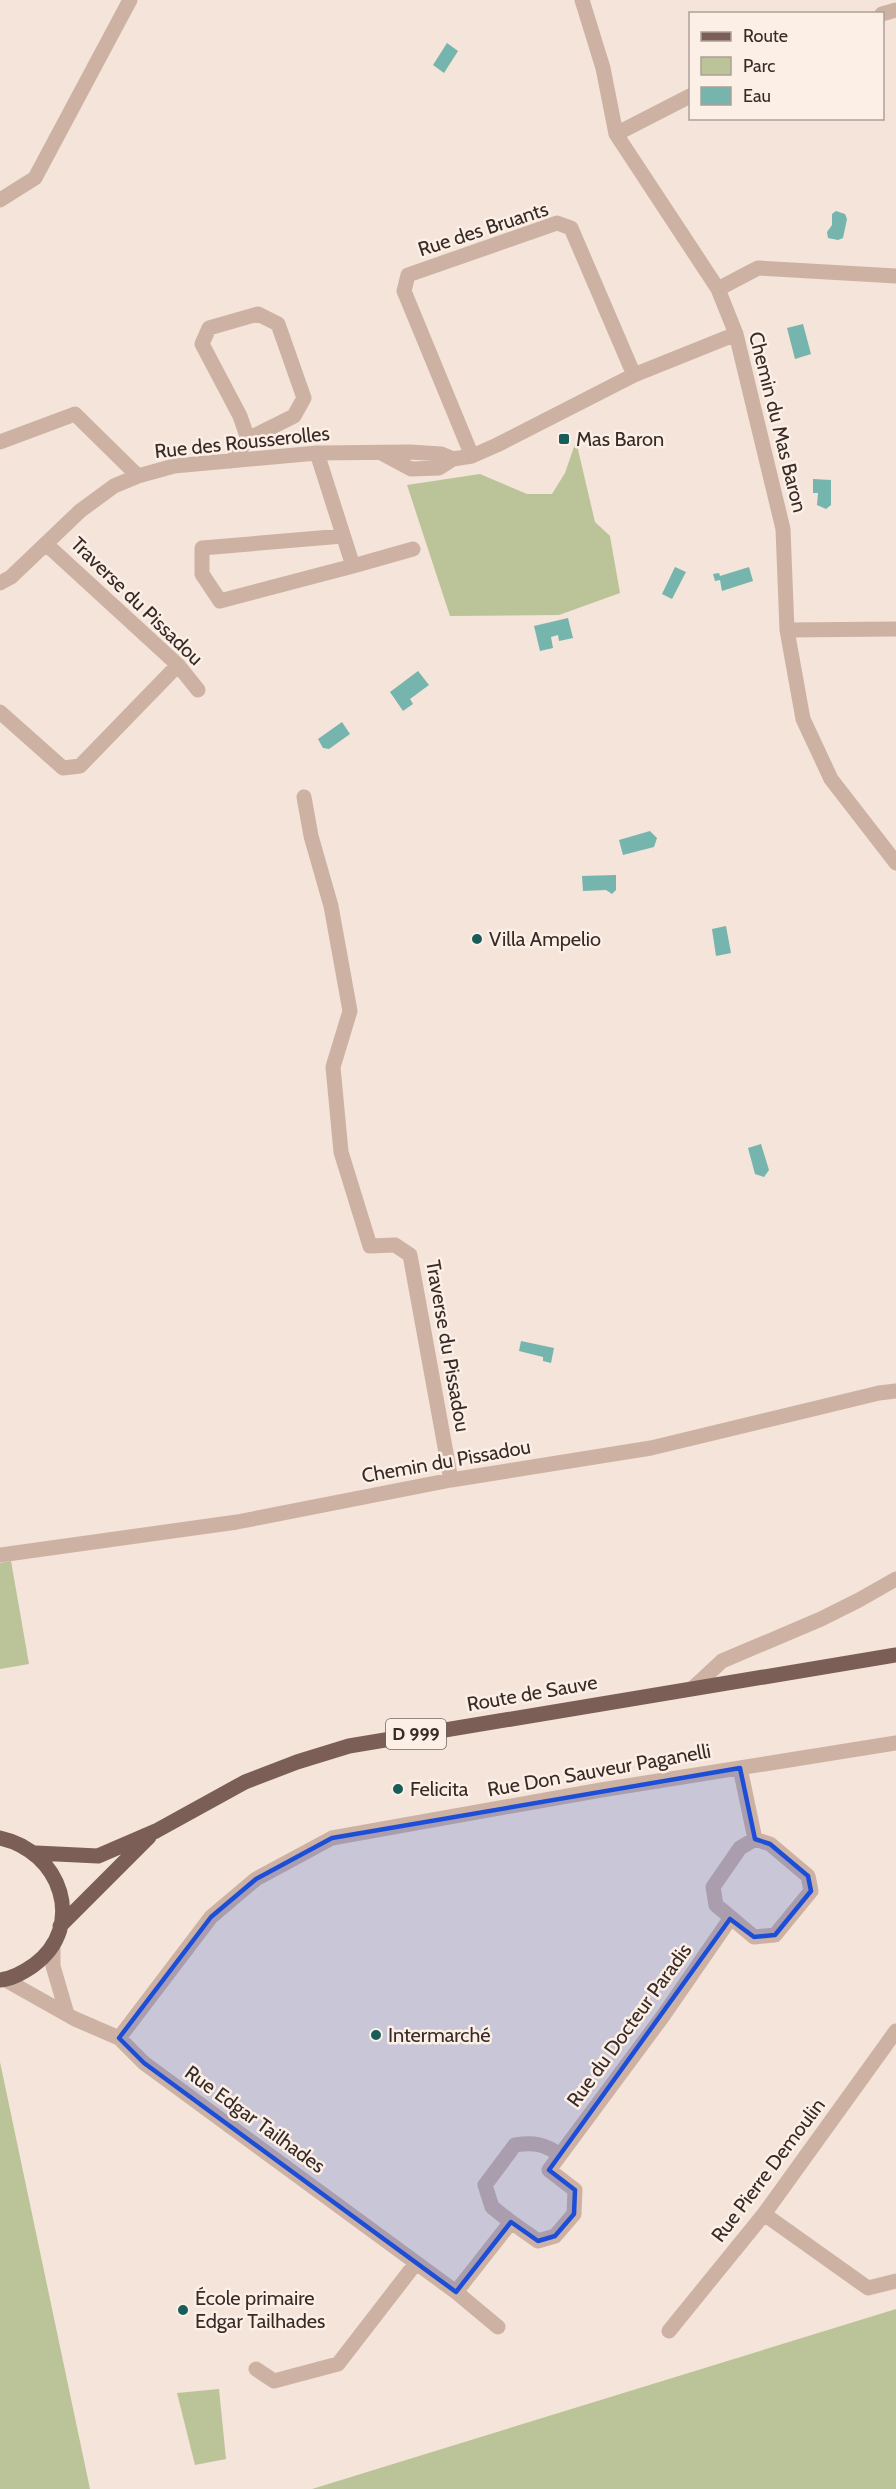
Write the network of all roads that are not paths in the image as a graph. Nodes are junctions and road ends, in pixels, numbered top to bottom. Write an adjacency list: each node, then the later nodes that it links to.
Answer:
1 (130, 0): 5 (street)
2 (582, 0): 4 (street, Chemin du Mas Baron)
3 (689, 97): 4 (street)
4 (616, 134): 7 (street, Chemin du Mas Baron)
5 (0, 200)
6 (896, 276): 7 (street)
7 (718, 289): 8 (street, Chemin du Mas Baron)
8 (736, 334): 9 (street, Rue des Rousserolles); 22 (street, Chemin du Mas Baron)
9 (634, 375): 13 (street, Rue des Rousserolles); 13 (street, Rue des Bruants)
10 (248, 439): 10 (street); 14 (street)
11 (0, 442): 15 (street)
12 (317, 453): 13 (street, Rue des Rousserolles); 14 (street, Rue des Rousserolles); 16 (street)
13 (472, 456)
14 (231, 461): 15 (street, Rue des Rousserolles)
15 (138, 476): 17 (street, Rue des Rousserolles)
16 (343, 536): 19 (street); 19 (street)
17 (46, 544): 20 (street, Rue des Rousserolles); 23 (street, Traverse du Pissadou)
18 (413, 549): 19 (street)
19 (353, 566)
20 (0, 583)
21 (896, 629): 22 (street)
22 (787, 630): 27 (street, Chemin du Mas Baron)
23 (178, 665): 24 (street, Traverse du Pissadou); 25 (street)
24 (198, 690)
25 (0, 711)
26 (304, 797): 29 (street, Traverse du Pissadou)
27 (896, 863)
28 (896, 1391): 29 (street, Chemin du Pissadou)
29 (451, 1480): 30 (street, Chemin du Pissadou)
30 (0, 1555)
31 (896, 1579): 33 (street)
32 (896, 1655): 33 (main road, Route de Sauve / D 999)
33 (693, 1688): 36 (main road, Route de Sauve / D 999)
34 (896, 1743): 35 (street, Rue Don Sauveur Paganelli)
35 (740, 1768): 38 (street); 46 (street, Rue Don Sauveur Paganelli)
36 (156, 1831): 39 (main road, Route de Sauve / D 999); 41 (main road, Route de Sauve / D 999)
37 (0, 1838): 39 (main road)
38 (755, 1839): 40 (street); 40 (street)
39 (36, 1853): 41 (main road)
40 (730, 1919): 47 (street, Rue du Docteur Paradis)
41 (60, 1926): 42 (main road)
42 (53, 1944): 43 (main road); 44 (street)
43 (2, 1980): 44 (street, Rue Edgar Tailhades)
44 (67, 2014): 46 (street, Rue Edgar Tailhades)
45 (896, 2031): 48 (street, Rue Pierre Demoulin)
46 (120, 2038): 50 (street, Rue Edgar Tailhades)
47 (560, 2155): 49 (street); 49 (street)
48 (764, 2214): 51 (street); 54 (street, Rue Pierre Demoulin)
49 (511, 2222): 52 (street)
50 (416, 2263): 52 (street, Rue Edgar Tailhades); 55 (street)
51 (896, 2281)
52 (456, 2292): 53 (street, Rue Edgar Tailhades)
53 (498, 2327)
54 (669, 2331)
55 (256, 2369)

